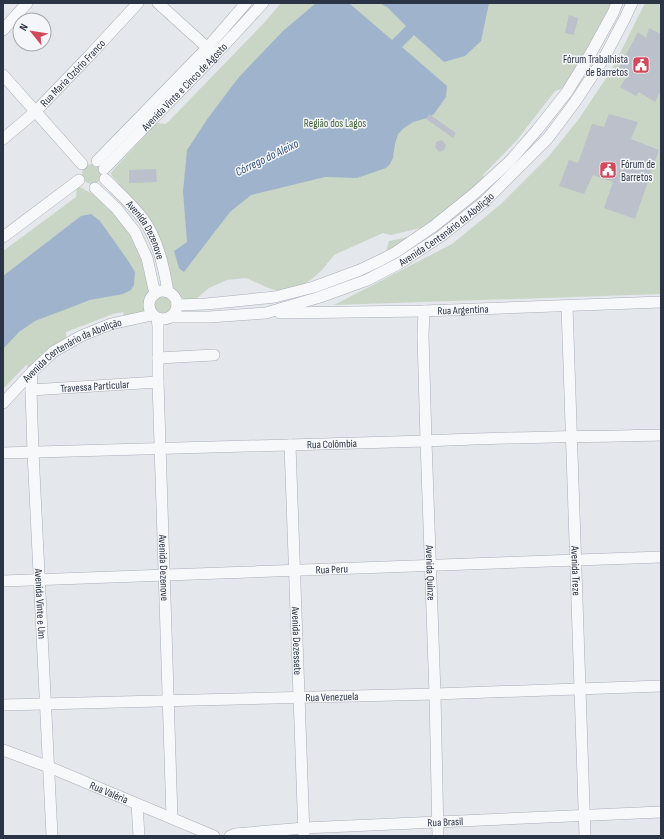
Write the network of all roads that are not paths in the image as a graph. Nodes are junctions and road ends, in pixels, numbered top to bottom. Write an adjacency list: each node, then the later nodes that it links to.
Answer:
1 (27, 3): 8 (street)
2 (138, 3): 11 (street, Rua Maria Ozório Franco)
3 (158, 3): 9 (street)
4 (246, 3): 9 (street, Avenida Vinte e Cinco de Agosto)
5 (263, 3): 9 (street, Avenida Vinte e Cinco de Agosto)
6 (617, 3): 21 (street, Avenida Centenário da Abolição)
7 (632, 3): 24 (street, Avenida Centenário da Abolição)
8 (3, 30)
9 (211, 52): 14 (street, Avenida Vinte e Cinco de Agosto)
10 (3, 75): 11 (street)
11 (35, 112): 12 (street, Rua Maria Ozório Franco); 13 (street)
12 (3, 139)
13 (82, 164): 14 (street); 15 (street)
14 (102, 170): 16 (street); 18 (street, Avenida Dezenove)
15 (78, 180): 16 (street); 17 (street)
16 (96, 188): 19 (street, Avenida Dezenove)
17 (3, 237)
18 (168, 292): 19 (street); 21 (street)
19 (155, 294): 25 (street)
20 (661, 302): 22 (street, Rua Argentina)
21 (177, 305): 26 (street)
22 (567, 306): 23 (street, Rua Argentina); 34 (street, Avenida Treze)
23 (424, 311): 24 (street, Rua Argentina); 35 (street, Avenida Quinze)
24 (266, 313): 26 (street, Avenida Centenário da Abolição)
25 (155, 317): 26 (street); 28 (street, Avenida Dezenove); 29 (street, Avenida Centenário da Abolição)
26 (170, 317)
27 (214, 355): 28 (street)
28 (158, 358): 30 (street, Avenida Dezenove)
29 (32, 372): 31 (street, Avenida Vinte e Um); 32 (street, Avenida Centenário da Abolição)
30 (158, 382): 31 (street, Travessa Particular); 37 (street, Avenida Dezenove)
31 (31, 390): 38 (street, Avenida Vinte e Um)
32 (3, 403)
33 (661, 435): 34 (street, Rua Colômbia)
34 (572, 437): 35 (street, Rua Colômbia); 41 (street, Avenida Treze)
35 (426, 441): 36 (street, Rua Colômbia); 42 (street, Avenida Quinze)
36 (290, 445): 37 (street, Rua Colômbia); 43 (street, Avenida Dezessete)
37 (161, 448): 38 (street, Rua Colômbia); 44 (street, Avenida Dezenove)
38 (33, 452): 39 (street, Rua Colômbia); 45 (street, Avenida Vinte e Um)
39 (3, 453)
40 (661, 557): 41 (street, Rua Peru)
41 (577, 560): 42 (street, Rua Peru); 48 (street, Avenida Treze)
42 (430, 566): 43 (street, Rua Peru); 49 (street, Avenida Quinze)
43 (295, 570): 44 (street, Rua Peru); 50 (street, Avenida Dezessete)
44 (165, 575): 45 (street, Rua Peru); 51 (street, Avenida Dezenove)
45 (40, 580): 46 (street, Rua Peru); 52 (street, Avenida Vinte e Um)
46 (3, 581)
47 (661, 686): 48 (street, Rua Venezuela)
48 (581, 689): 49 (street, Rua Venezuela); 58 (street, Avenida Treze)
49 (435, 694): 50 (street, Rua Venezuela); 60 (street, Avenida Quinze)
50 (299, 698): 51 (street, Rua Venezuela); 61 (street, Avenida Dezessete)
51 (168, 701): 52 (street, Rua Venezuela); 59 (street, Avenida Dezenove)
52 (46, 704): 53 (street, Rua Venezuela); 55 (street, Avenida Vinte e Um)
53 (3, 705)
54 (3, 750): 55 (street, Rua Valéria)
55 (49, 767): 56 (street, Rua Valéria); 62 (street, Avenida Vinte e Um)
56 (137, 804): 59 (street, Rua Valéria); 63 (street)
57 (661, 812): 58 (street, Rua Brasil)
58 (585, 815): 60 (street, Rua Brasil); 67 (street, Avenida Treze)
59 (172, 818): 64 (street, Rua Valéria)
60 (438, 822): 61 (street, Rua Brasil); 66 (street, Avenida Quinze)
61 (304, 832): 65 (street, Rua Brasil)
62 (52, 836)
63 (139, 836)
64 (214, 836)
65 (230, 836)
66 (438, 836)
67 (586, 836)

